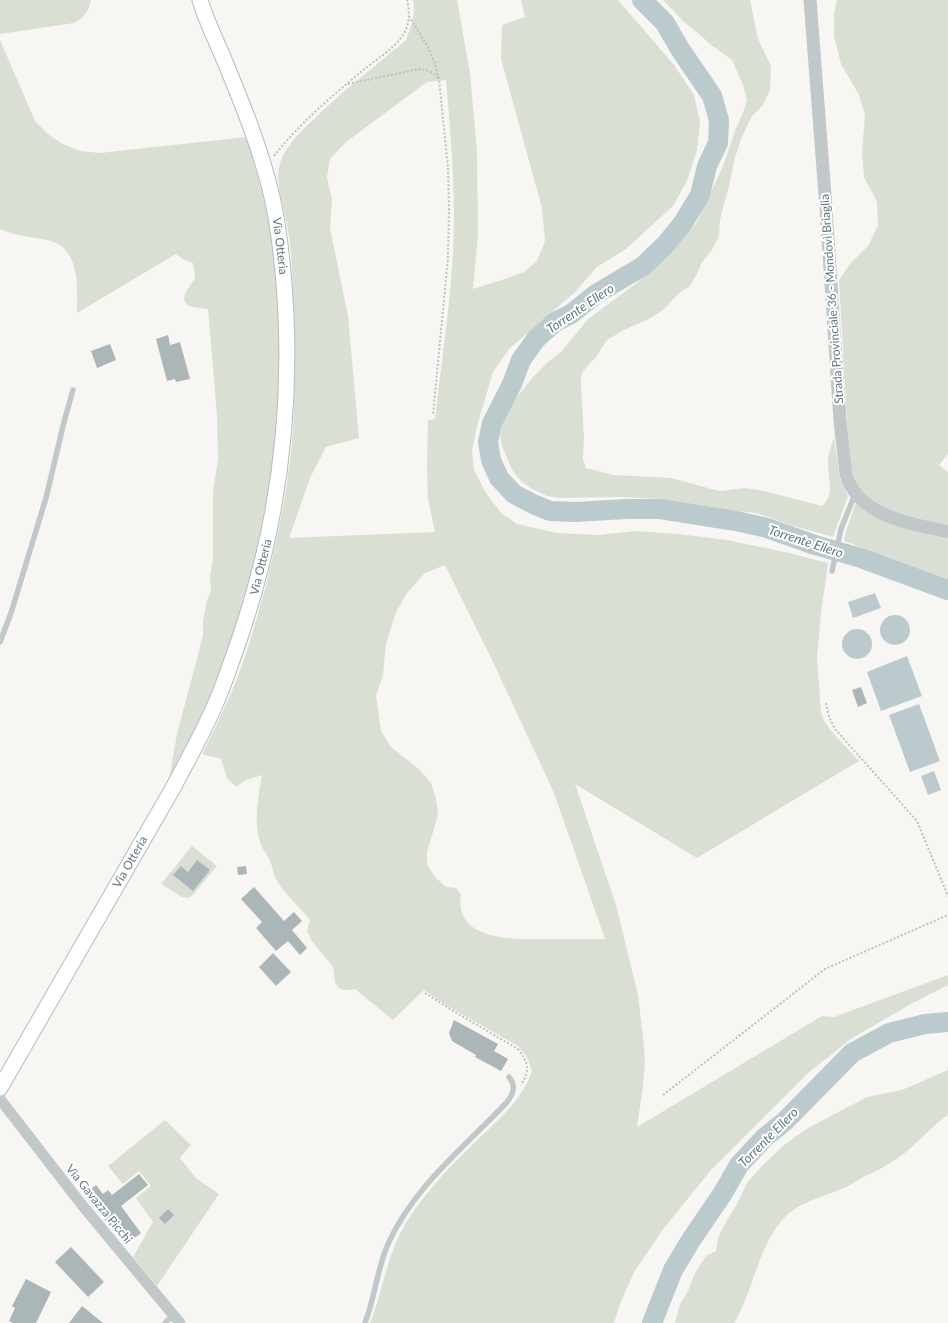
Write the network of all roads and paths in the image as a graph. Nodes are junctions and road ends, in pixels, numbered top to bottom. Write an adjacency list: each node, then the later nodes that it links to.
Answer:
1 (200, 0): 7 (main road, Via Otteria)
2 (407, 0): 4 (path)
3 (810, 0): 10 (street, Strada Provinciale 36 - Mondovì Briaglia)
4 (409, 16): 5 (path); 6 (path)
5 (439, 79): 6 (path); 9 (path)
6 (347, 84): 7 (path)
7 (265, 168): 19 (main road, Via Otteria)
8 (73, 390): 13 (lane)
9 (433, 414)
10 (855, 494): 11 (street, Strada Provinciale 36 - Mondovì Briaglia); 12 (lane)
11 (948, 532)
12 (832, 571)
13 (0, 642)
14 (826, 703): 15 (path)
15 (948, 896)
16 (948, 915): 21 (path)
17 (425, 993): 20 (path)
18 (509, 1077): 20 (lane)
19 (0, 1088)
20 (512, 1095): 24 (lane)
21 (663, 1095)
22 (0, 1099): 23 (street, Via Gavazza Picchi)
23 (173, 1320)
24 (365, 1323)

